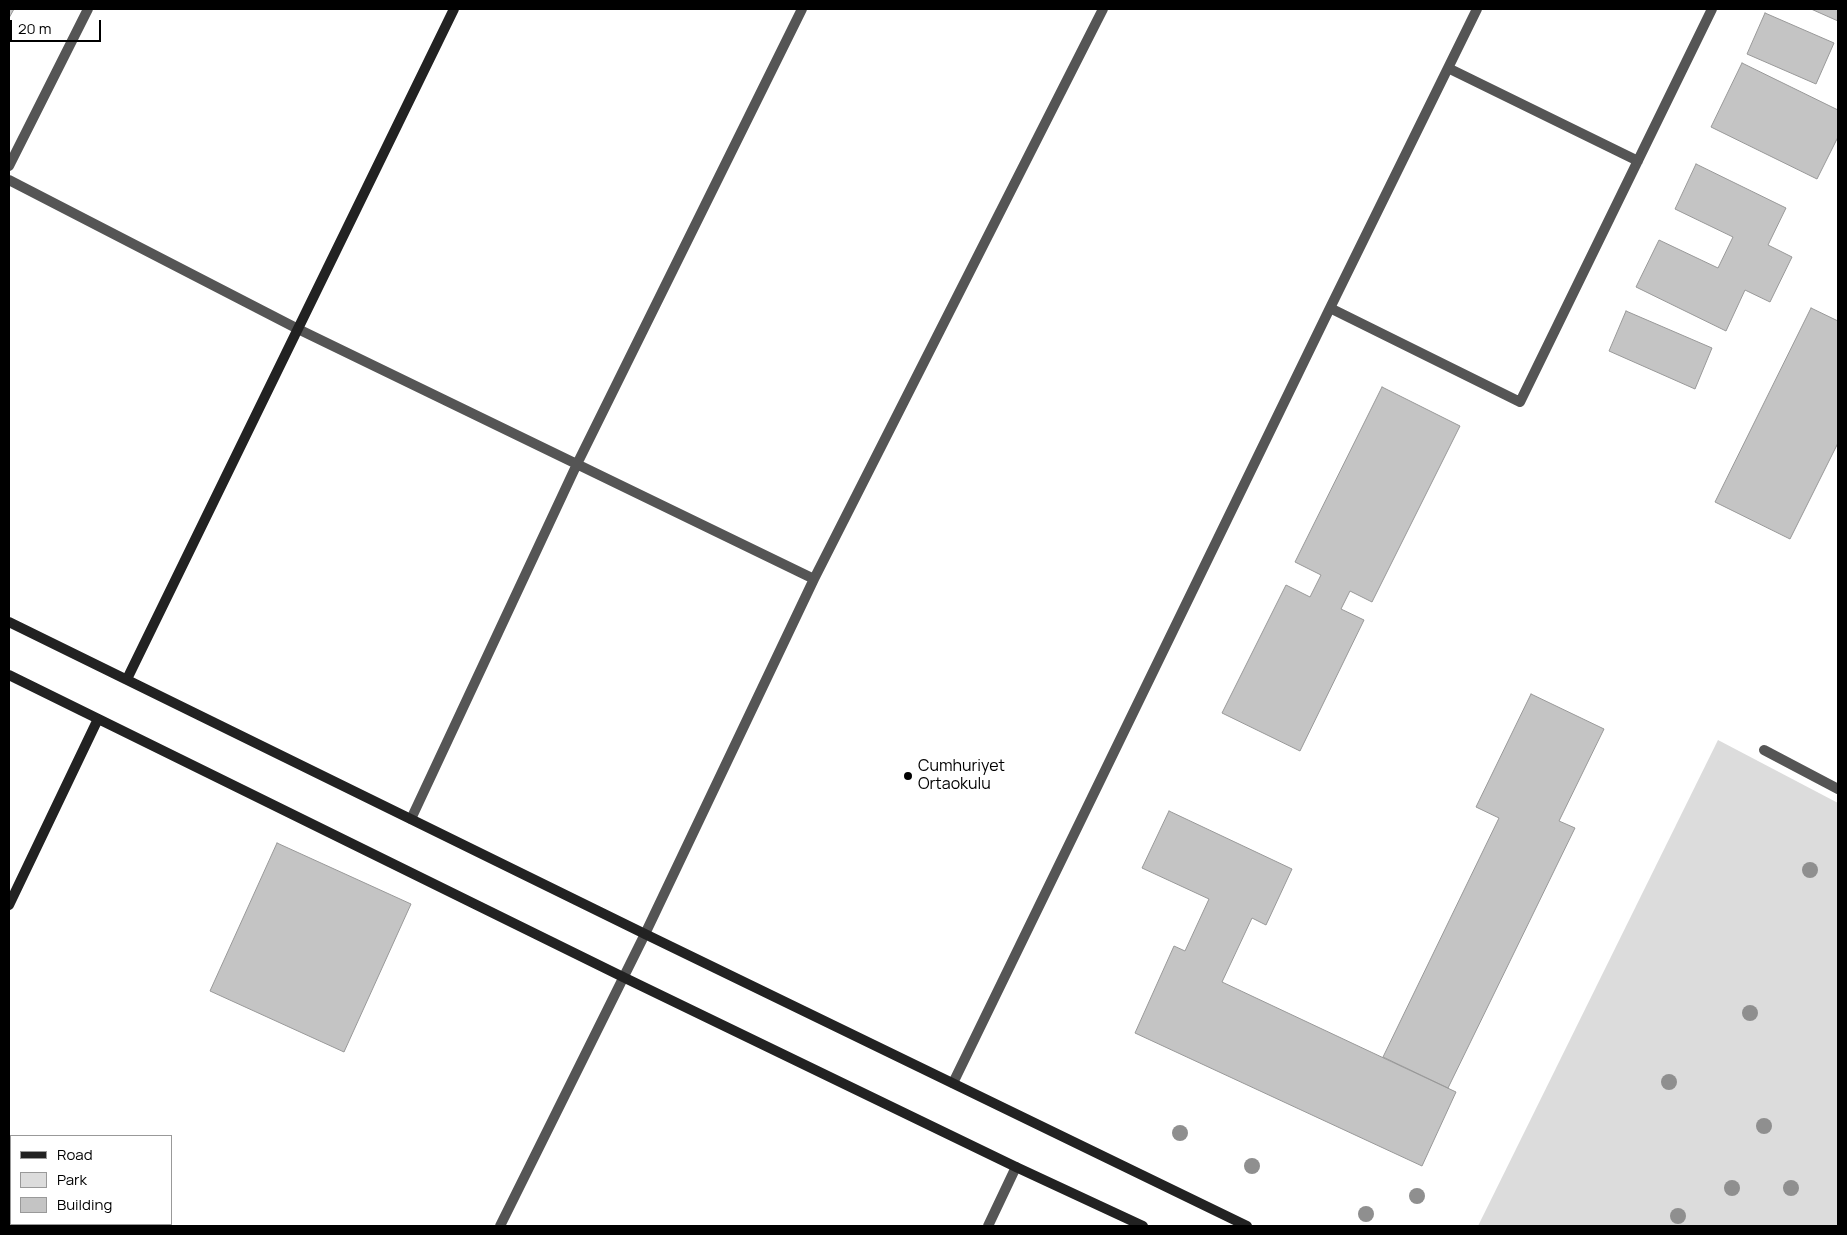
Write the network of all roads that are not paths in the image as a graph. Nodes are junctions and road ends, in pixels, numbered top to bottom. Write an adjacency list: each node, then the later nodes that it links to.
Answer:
1 (88, 9): 9 (street)
2 (454, 9): 12 (main road)
3 (802, 9): 13 (street)
4 (1103, 9): 14 (street)
5 (1477, 9): 7 (street)
6 (1712, 9): 8 (street)
7 (1448, 68): 8 (street); 11 (street)
8 (1638, 161): 11 (street)
9 (9, 166)
10 (9, 180): 12 (street)
11 (1330, 308): 25 (street)
12 (298, 329): 13 (street); 17 (main road)
13 (577, 464): 14 (street); 21 (street)
14 (814, 579): 23 (street)
15 (9, 622): 17 (main road)
16 (9, 675): 18 (main road)
17 (127, 679): 21 (main road)
18 (98, 718): 22 (main road); 24 (main road)
19 (1764, 750): 20 (street)
20 (1838, 789)
21 (411, 820): 23 (main road)
22 (9, 905)
23 (645, 934): 24 (street); 25 (main road)
24 (623, 977): 26 (main road); 27 (street)
25 (953, 1083): 30 (main road)
26 (1016, 1167): 28 (street); 29 (main road)
27 (500, 1226)
28 (988, 1226)
29 (1143, 1226)
30 (1248, 1226)

